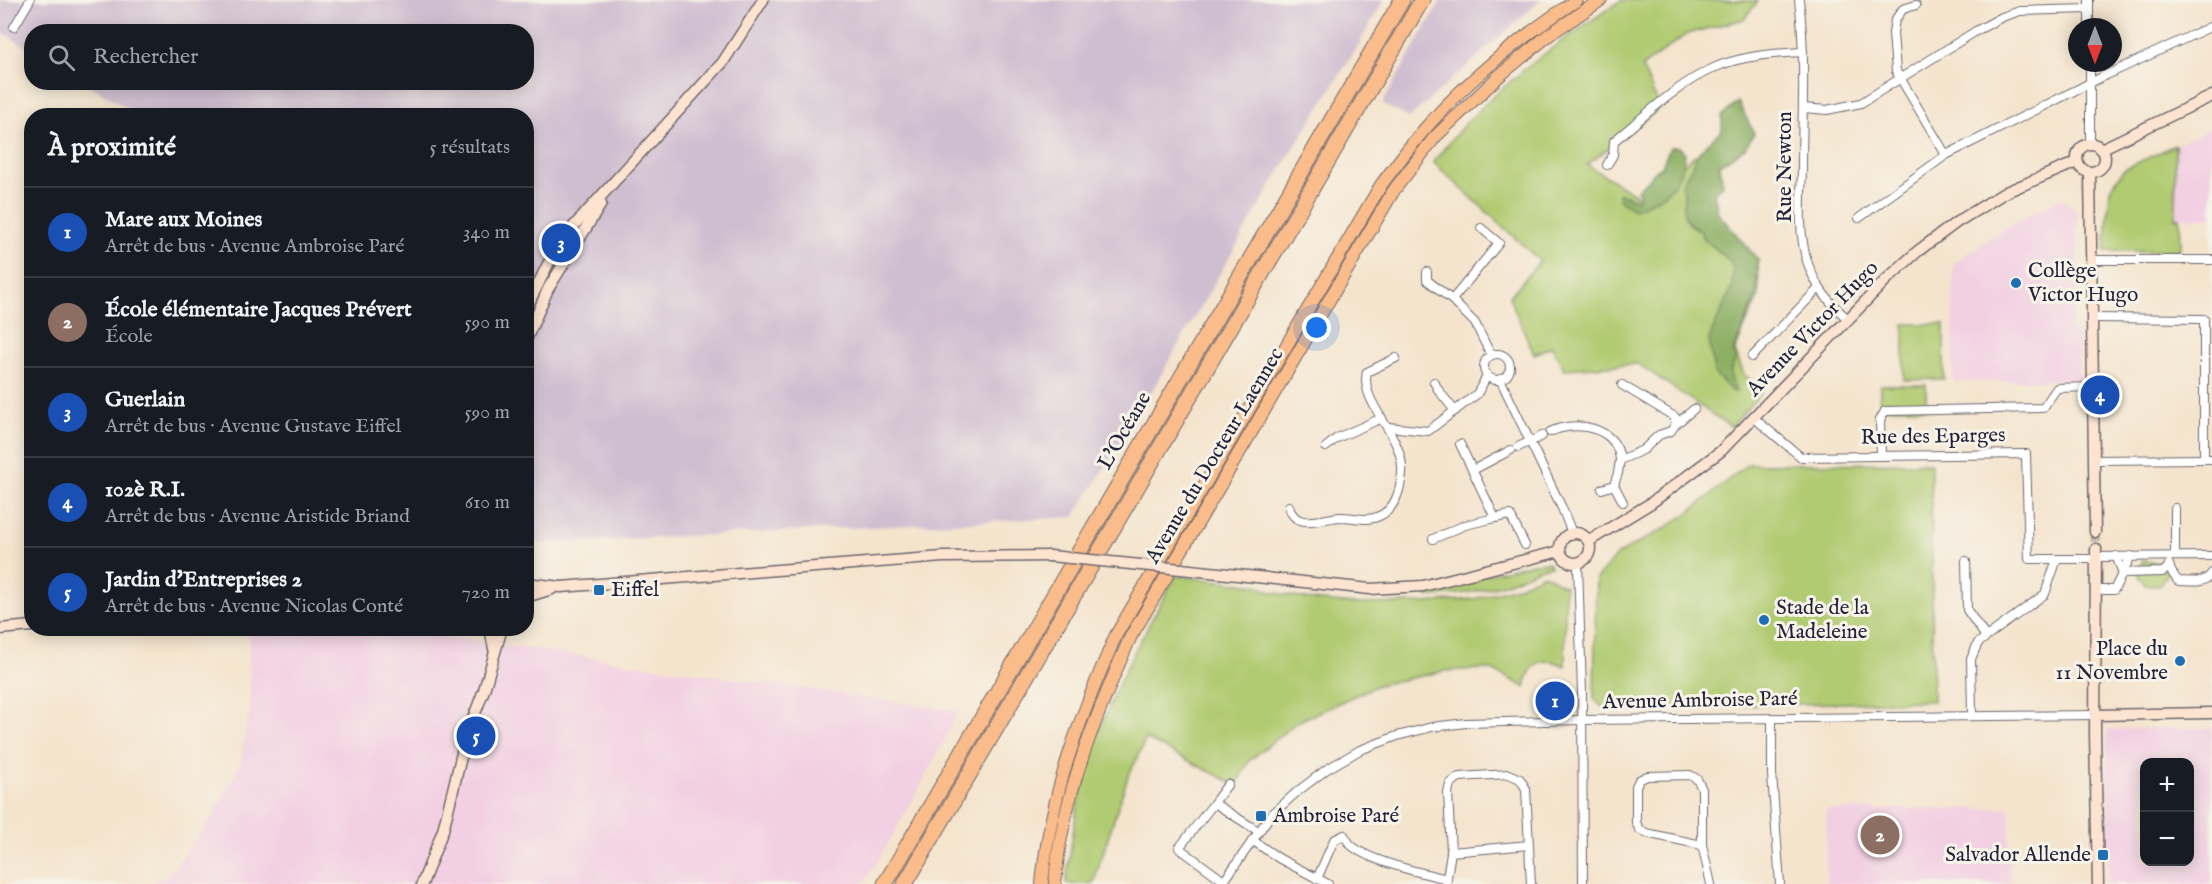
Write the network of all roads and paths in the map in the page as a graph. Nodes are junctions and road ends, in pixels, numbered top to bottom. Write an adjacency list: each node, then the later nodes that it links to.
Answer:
1 (30, 0): 11 (street)
2 (763, 0): 24 (main road)
3 (1402, 0): 110 (highway, L’Océane)
4 (1422, 0): 111 (highway, L’Océane)
5 (1577, 0): 112 (main road, Avenue du Docteur Laennec)
6 (1601, 0): 113 (main road, Avenue du Docteur Laennec)
7 (1799, 0): 12 (street, Rue Newton)
8 (2089, 4): 14 (street)
9 (1916, 5): 14 (street)
10 (2212, 26): 15 (street)
11 (14, 27)
12 (1803, 52): 17 (street, Rue Newton); 22 (street)
13 (2090, 72): 15 (street)
14 (1901, 79): 17 (street); 20 (street)
15 (2090, 84): 18 (street); 20 (street)
16 (2212, 96): 19 (main road)
17 (1803, 108): 31 (street, Rue Newton)
18 (2090, 144): 19 (main road); 21 (main road)
19 (2102, 149): 23 (main road)
20 (1946, 155): 25 (street)
21 (2077, 162): 23 (main road); 36 (main road, Avenue Victor Hugo)
22 (1607, 165)
23 (2090, 172): 27 (main road)
24 (618, 177): 32 (main road); 33 (main road)
25 (1859, 218)
26 (1481, 228): 34 (street)
27 (2091, 260): 28 (street); 35 (main road)
28 (2212, 260)
29 (553, 267): 32 (main road)
30 (1427, 272): 34 (street)
31 (1819, 288): 36 (street, Rue Newton); 40 (street)
32 (548, 289): 37 (main road)
33 (534, 293)
34 (1452, 300): 39 (street)
35 (2092, 318): 38 (street); 46 (main road)
36 (1849, 320): 50 (main road, Avenue Victor Hugo)
37 (534, 321)
38 (2208, 333): 57 (street)
39 (1491, 355): 42 (street); 43 (street)
40 (1752, 357)
41 (1396, 358): 49 (street)
42 (1487, 376): 43 (street); 48 (street)
43 (1500, 379): 53 (street)
44 (1434, 382): 48 (street)
45 (1622, 385): 51 (street)
46 (2092, 387): 56 (street); 59 (main road)
47 (1694, 409): 51 (street)
48 (1455, 411): 52 (street)
49 (1382, 418): 52 (street); 55 (street)
50 (1754, 418): 56 (street, Rue des Eparges); 70 (main road, Avenue Victor Hugo)
51 (1675, 425): 58 (street)
52 (1388, 427): 64 (street)
53 (1531, 442): 58 (street); 60 (street); 68 (street)
54 (1460, 444): 60 (street)
55 (1326, 447)
56 (1881, 456): 78 (street, Rue des Eparges)
57 (2208, 459): 59 (street)
58 (1620, 460): 61 (street)
59 (2093, 460): 67 (main road)
60 (1473, 470): 66 (street)
61 (1614, 485): 62 (street); 63 (street)
62 (1602, 489)
63 (1623, 502)
64 (1289, 506)
65 (2175, 508): 76 (street)
66 (1495, 518): 69 (street); 71 (street)
67 (2095, 532)
68 (1572, 533): 70 (main road); 72 (main road)
69 (1433, 539)
70 (1589, 540): 80 (main road)
71 (1525, 544)
72 (1560, 551): 80 (main road); 85 (main road, bridge)
73 (2096, 555): 74 (street, Rue des Eparges); 78 (street, Rue des Eparges); 86 (main road)
74 (2116, 556): 75 (street, Rue des Eparges); 82 (street)
75 (2132, 556): 76 (street, Rue des Eparges); 82 (street)
76 (2172, 556): 77 (street, Rue des Eparges); 81 (street)
77 (2212, 556)
78 (2057, 559): 92 (street)
79 (1966, 561): 92 (street)
80 (1578, 564): 98 (street)
81 (2169, 566): 82 (street); 83 (street)
82 (2123, 573): 86 (street)
83 (2212, 573)
84 (534, 584): 85 (main road)
85 (561, 587): 87 (main road)
86 (2096, 590): 95 (main road)
87 (534, 595)
88 (24, 627): 89 (main road)
89 (0, 629)
90 (491, 636): 93 (main road)
91 (500, 636): 93 (main road)
92 (1986, 637): 96 (street)
93 (495, 655): 109 (main road)
94 (2212, 713): 95 (main road)
95 (2095, 715): 96 (street, Avenue Ambroise Paré); 119 (main road)
96 (1972, 716): 97 (street, Avenue Ambroise Paré)
97 (1772, 718): 98 (street, Avenue Ambroise Paré); 118 (street)
98 (1582, 720): 101 (street, Avenue Ambroise Paré); 116 (street)
99 (1228, 784): 100 (street)
100 (1214, 803): 101 (street); 107 (street)
101 (1258, 831): 102 (street, Avenue Ambroise Paré)
102 (1252, 840): 106 (street); 107 (street, Avenue Ambroise Paré)
103 (1529, 845): 105 (street); 105 (street); 115 (street)
104 (1702, 845): 104 (street); 117 (street)
105 (1451, 852): 108 (street)
106 (1317, 879): 108 (street); 114 (street)
107 (1223, 882)
108 (1447, 882)
109 (422, 884)
110 (885, 884)
111 (905, 884)
112 (1042, 884)
113 (1055, 884)
114 (1328, 884)
115 (1531, 884)
116 (1583, 884)
117 (1711, 884)
118 (1780, 884)
119 (2098, 884)

